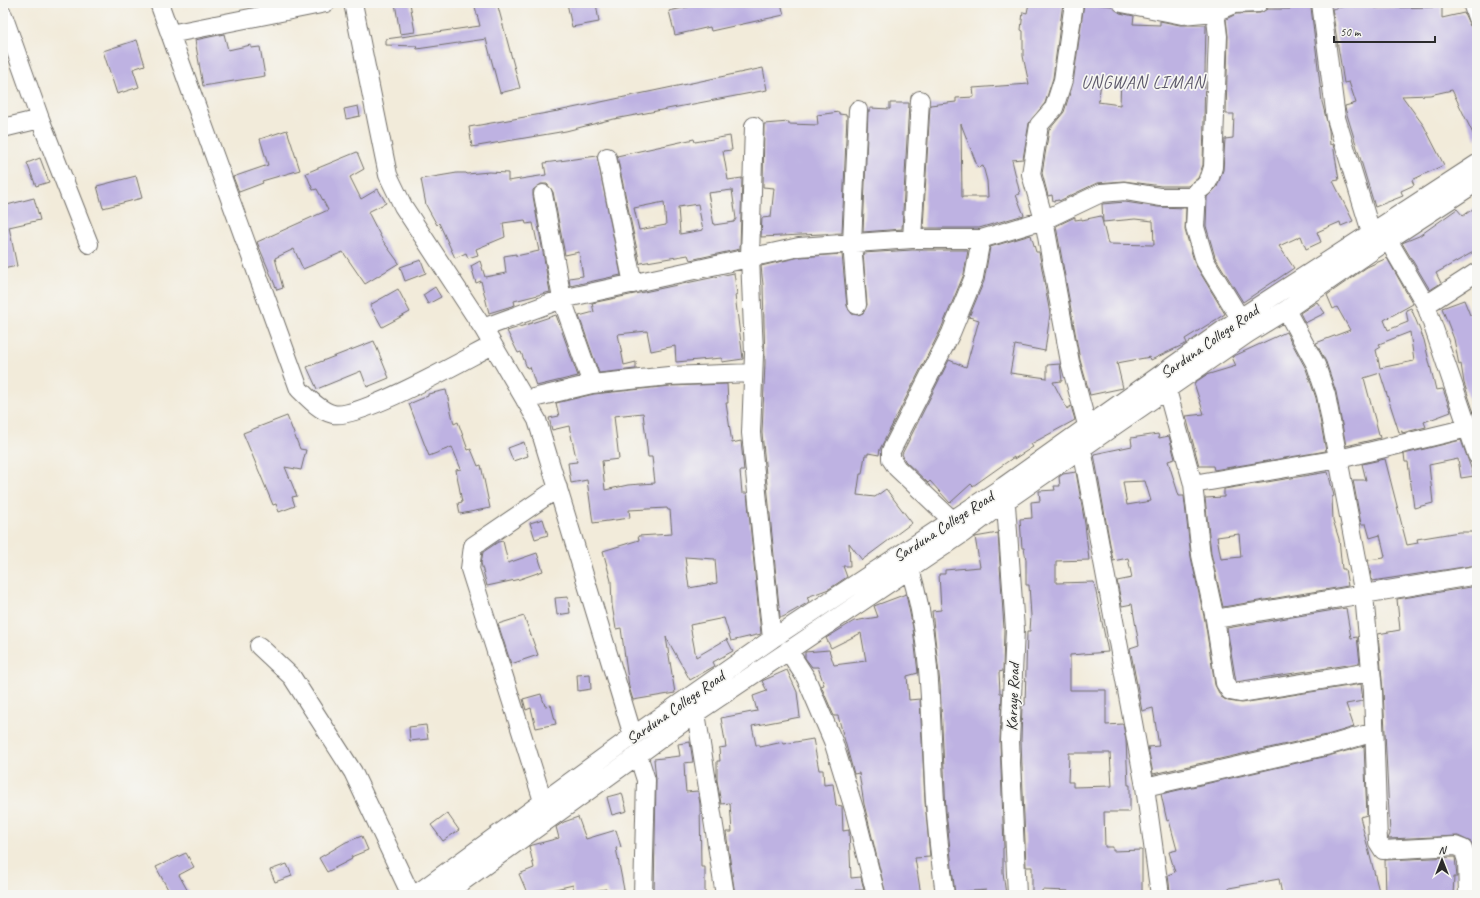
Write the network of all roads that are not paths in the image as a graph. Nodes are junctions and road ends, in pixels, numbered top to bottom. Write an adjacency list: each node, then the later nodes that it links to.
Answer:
1 (159, 3): 12 (street)
2 (326, 3): 12 (street)
3 (353, 3): 38 (street)
4 (1074, 3): 23 (street)
5 (1122, 3): 9 (street)
6 (1259, 3): 9 (street)
7 (1321, 3): 24 (street)
8 (1472, 3): 11 (street)
9 (1214, 8): 22 (street)
10 (3, 16): 15 (street)
11 (1477, 18)
12 (170, 34): 39 (street)
13 (920, 100): 25 (street)
14 (858, 110): 29 (street)
15 (40, 119): 17 (street); 28 (street)
16 (754, 126): 30 (street)
17 (3, 128)
18 (607, 157): 32 (street)
19 (1477, 164): 24 (street, Sarduna College Road)
20 (1477, 182): 27 (street, Sarduna College Road)
21 (543, 194): 33 (street)
22 (1197, 197): 23 (street); 37 (street)
23 (1044, 220): 26 (street); 44 (street)
24 (1371, 232): 37 (street, Sarduna College Road)
25 (912, 239): 26 (street); 29 (street)
26 (981, 240): 52 (street)
27 (1388, 240): 35 (street); 36 (street, Sarduna College Road)
28 (89, 244)
29 (852, 244): 30 (street); 34 (street)
30 (750, 257): 32 (street); 40 (street)
31 (1477, 272): 35 (street)
32 (633, 284): 33 (street)
33 (562, 299): 38 (street); 41 (street)
34 (857, 305)
35 (1426, 305): 45 (street)
36 (1286, 310): 42 (street, Sarduna College Road); 48 (street)
37 (1240, 318): 44 (street, Sarduna College Road)
38 (483, 328): 39 (street)
39 (493, 345): 43 (street)
40 (753, 373): 41 (street); 59 (street)
41 (592, 384): 43 (street)
42 (1167, 390): 46 (street, Sarduna College Road); 49 (street)
43 (525, 400): 50 (street)
44 (1087, 425): 51 (street, Sarduna College Road)
45 (1468, 428): 47 (street); 48 (street)
46 (1082, 449): 51 (street, Sarduna College Road); 67 (street)
47 (1477, 455)
48 (1339, 459): 49 (street); 56 (street)
49 (1193, 484): 58 (street)
50 (558, 488): 65 (street); 68 (street)
51 (1006, 493): 52 (street, Sarduna College Road); 53 (street, Sarduna College Road); 76 (street, Karaye Road)
52 (952, 520): 55 (street, Sarduna College Road)
53 (910, 569): 57 (street, Sarduna College Road); 75 (street)
54 (1477, 575): 56 (street)
55 (856, 584): 57 (street); 59 (street, Sarduna College Road)
56 (1364, 595): 58 (street); 62 (street)
57 (864, 600): 61 (street, Sarduna College Road)
58 (1215, 619): 62 (street)
59 (772, 639): 65 (street, Sarduna College Road)
60 (259, 646): 69 (street)
61 (788, 650): 63 (street, Sarduna College Road); 74 (street)
62 (1371, 672): 64 (street)
63 (696, 713): 66 (street, Sarduna College Road); 73 (street)
64 (1374, 732): 67 (street); 78 (street)
65 (633, 736): 68 (street, Sarduna College Road)
66 (638, 755): 71 (street, Sarduna College Road); 72 (street)
67 (1145, 787): 77 (street)
68 (543, 801): 70 (street, Sarduna College Road)
69 (411, 895)
70 (414, 895)
71 (444, 895)
72 (643, 895)
73 (725, 895)
74 (876, 895)
75 (945, 895)
76 (1017, 895)
77 (1160, 895)
78 (1468, 895)

